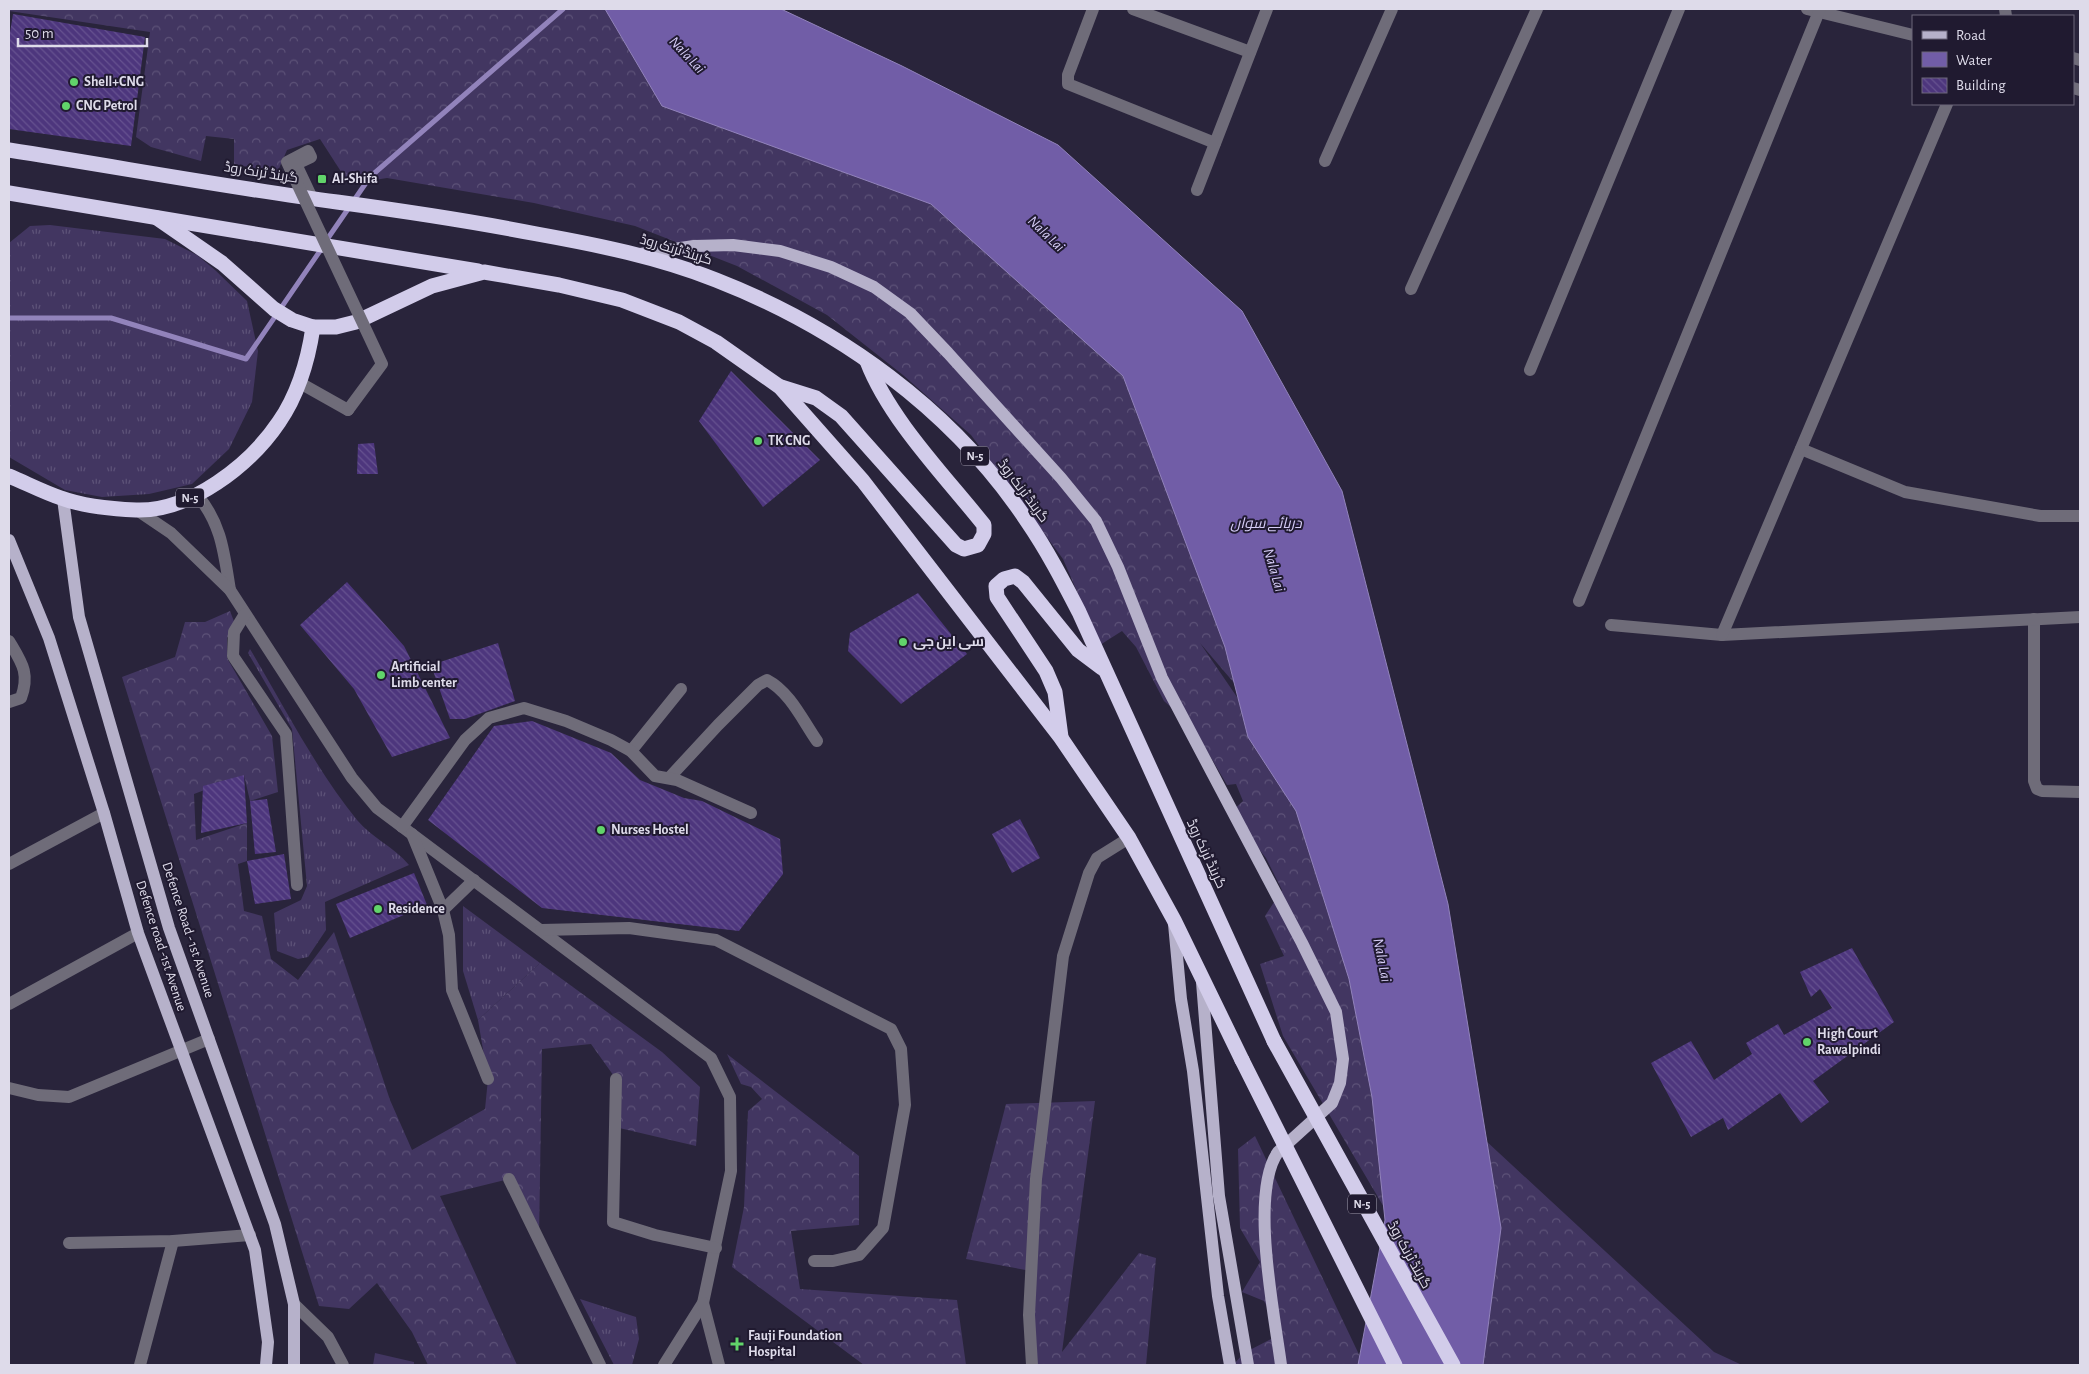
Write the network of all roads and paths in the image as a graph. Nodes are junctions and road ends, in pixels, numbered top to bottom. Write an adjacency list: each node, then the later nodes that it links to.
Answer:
1 (1093, 9): 12 (street)
2 (1133, 9): 10 (street)
3 (1267, 9): 10 (street)
4 (1392, 9): 14 (street)
5 (1537, 9): 21 (street)
6 (1679, 9): 24 (street)
7 (1807, 9): 8 (street)
8 (1820, 10): 9 (street); 35 (street)
9 (1912, 35)
10 (1250, 52): 12 (street)
11 (1947, 105): 27 (street)
12 (1215, 143): 15 (street)
13 (9, 150): 17 (highway, گرینڈ ٹرنک روڈ / N-5)
14 (1325, 161)
15 (1197, 190)
16 (9, 193): 18 (highway)
17 (312, 198): 19 (highway, گرینڈ ٹرنک روڈ / N-5); 25 (street, bridge)
18 (157, 218): 20 (highway); 22 (highway)
19 (638, 255): 23 (highway, گرینڈ ٹرنک روڈ / N-5); 86 (main road)
20 (484, 272): 22 (highway); 26 (highway)
21 (1411, 289)
22 (313, 327): 25 (highway, N-5)
23 (866, 360): 26 (highway); 42 (highway, گرینڈ ٹرنک روڈ / N-5)
24 (1530, 370)
25 (300, 383): 29 (highway, N-5)
26 (780, 387): 45 (highway)
27 (1801, 450): 32 (street); 40 (street)
28 (9, 476): 30 (highway, N-5)
29 (198, 496): 31 (highway, N-5); 34 (street)
30 (63, 499): 31 (highway, N-5); 63 (main road, Defence Road - 1st Avenue)
31 (137, 510): 34 (street)
32 (2080, 516)
33 (9, 540): 50 (main road, Defence road -1st Avenue)
34 (230, 590): 36 (street)
35 (1579, 601)
36 (245, 614): 52 (street); 56 (street)
37 (2080, 617): 38 (street)
38 (2034, 619): 40 (street); 49 (street)
39 (1611, 625): 40 (street)
40 (1722, 635)
41 (9, 641): 44 (street)
42 (1104, 669): 45 (highway); 88 (highway, گرینڈ ٹرنک روڈ / N-5, bridge)
43 (681, 689): 47 (street)
44 (9, 702)
45 (1061, 738): 53 (highway)
46 (818, 742): 48 (street)
47 (631, 751): 48 (street); 52 (street)
48 (669, 778): 51 (street)
49 (2080, 792)
50 (104, 813): 54 (street); 60 (main road, Defence road -1st Avenue)
51 (751, 814)
52 (407, 831): 55 (street); 57 (street)
53 (1129, 838): 58 (highway); 84 (street)
54 (9, 864)
55 (474, 880): 57 (street); 59 (street)
56 (297, 886)
57 (443, 910): 65 (street)
58 (1174, 920): 61 (highway); 76 (main road)
59 (541, 930): 72 (street); 73 (street)
60 (138, 933): 62 (street); 64 (main road, Defence road -1st Avenue)
61 (1202, 977): 85 (main road); 87 (highway, bridge)
62 (9, 1004)
63 (209, 1040): 64 (street); 75 (main road, Defence Road - 1st Avenue)
64 (180, 1050): 67 (street); 69 (main road, Defence road -1st Avenue)
65 (488, 1079)
66 (616, 1079): 72 (street)
67 (9, 1088)
68 (509, 1179): 81 (street)
69 (250, 1235): 70 (street); 78 (main road, Defence road -1st Avenue)
70 (173, 1240): 71 (street); 77 (street)
71 (69, 1243)
72 (716, 1248): 74 (street)
73 (814, 1261)
74 (703, 1303): 82 (street); 83 (street)
75 (294, 1304): 79 (main road, Defence Road - 1st Avenue); 80 (street)
76 (1228, 1362)
77 (140, 1365)
78 (266, 1365)
79 (294, 1365)
80 (343, 1365)
81 (600, 1365)
82 (664, 1365)
83 (719, 1365)
84 (1032, 1365)
85 (1248, 1365)
86 (1282, 1365)
87 (1395, 1365)
88 (1453, 1365)

